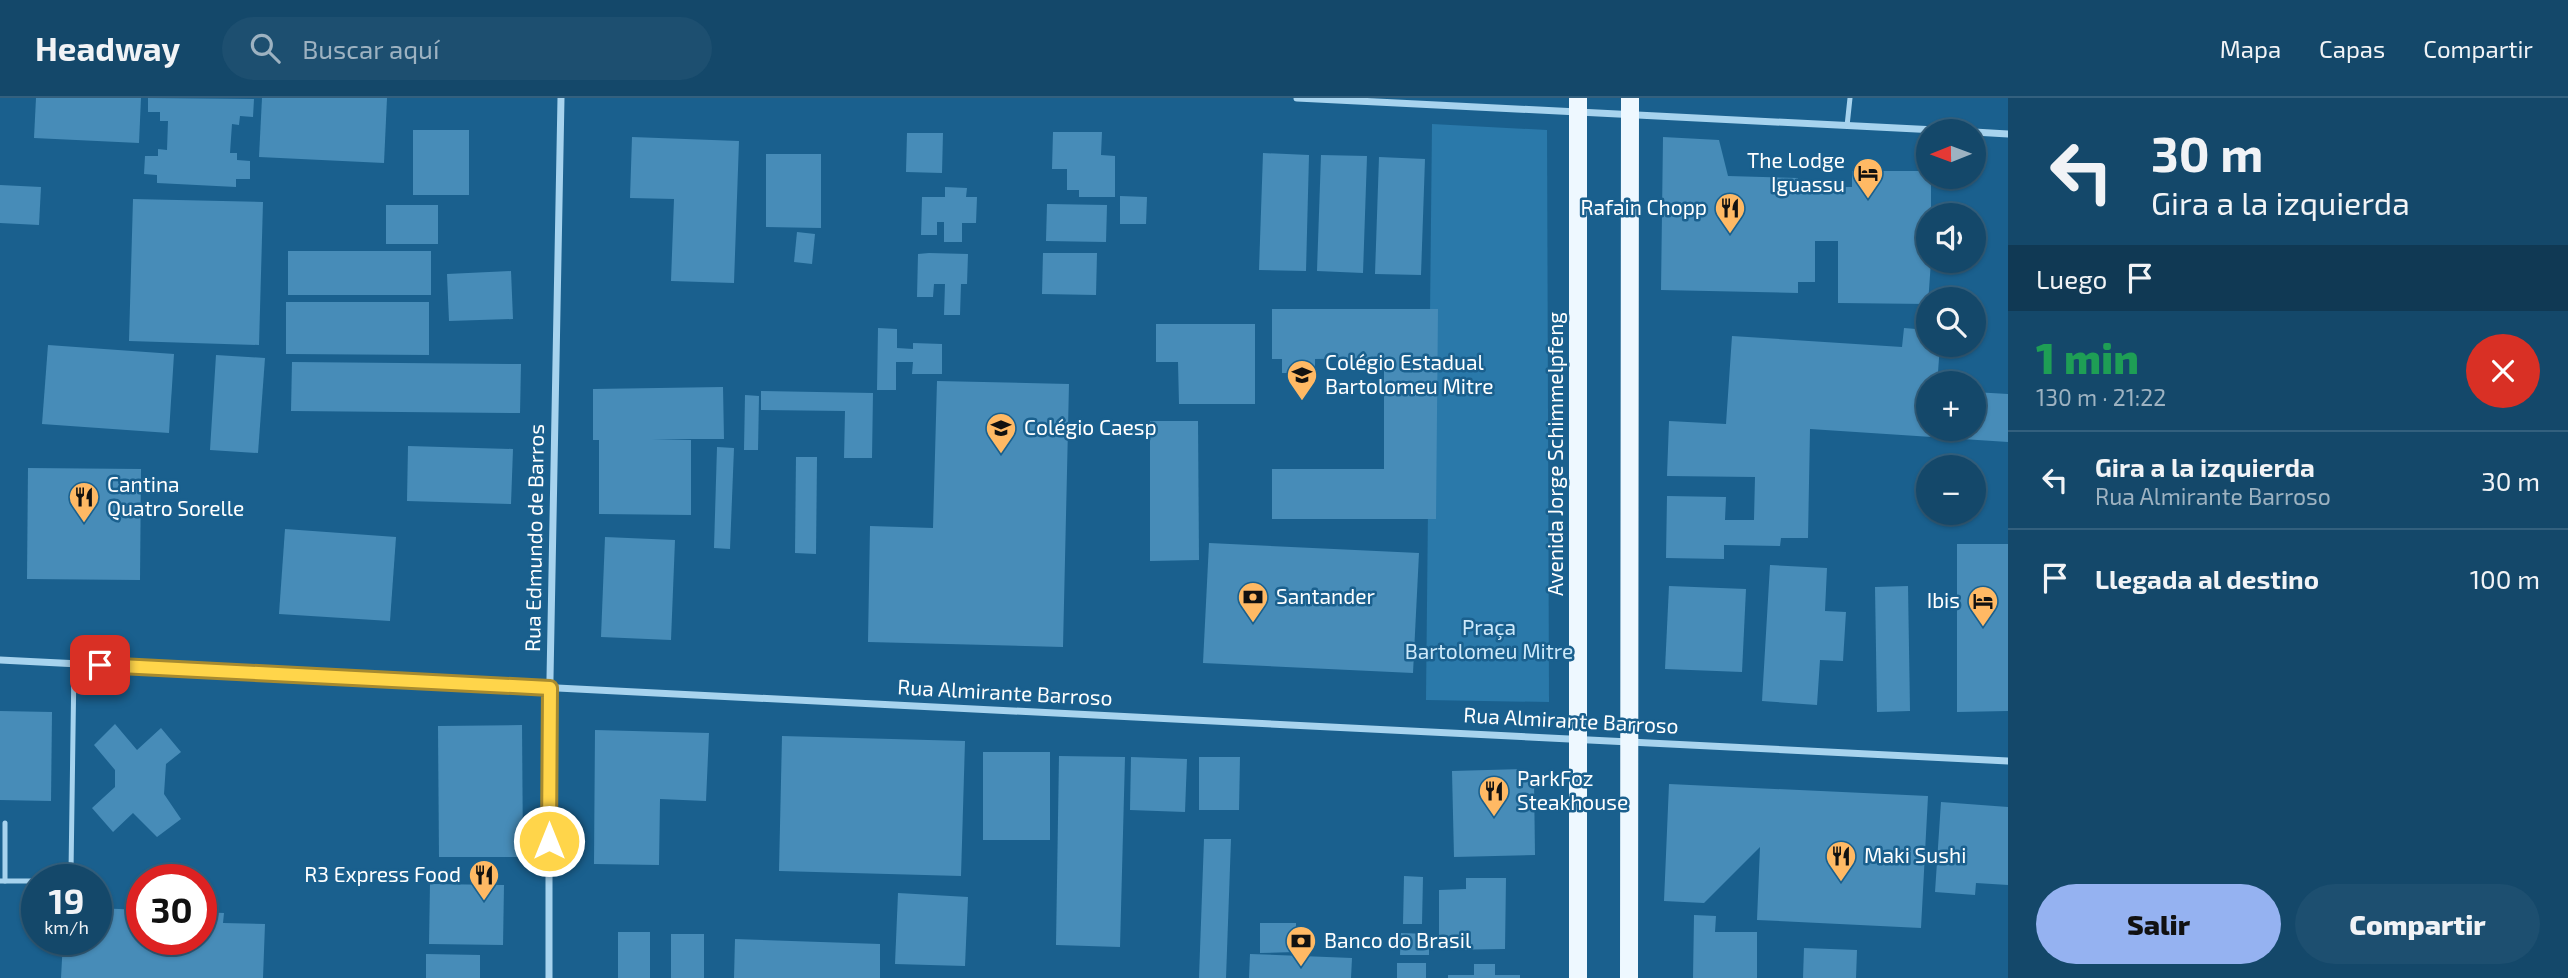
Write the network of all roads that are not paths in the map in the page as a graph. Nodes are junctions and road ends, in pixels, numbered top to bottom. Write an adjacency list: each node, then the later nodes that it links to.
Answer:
1 (561, 98): 12 (street, Rua Edmundo de Barros)
2 (1297, 98): 4 (street)
3 (1850, 98): 6 (lane)
4 (1578, 105): 5 (street); 13 (main road, Avenida Jorge Schimmelpfeng)
5 (1630, 107): 6 (street); 14 (main road)
6 (1847, 126): 7 (street)
7 (1916, 129)
8 (1986, 133): 9 (street)
9 (2008, 134)
10 (0, 660): 11 (street, Rua Almirante Barroso)
11 (74, 663): 12 (street, Rua Almirante Barroso); 17 (lane)
12 (550, 688): 13 (street, Rua Almirante Barroso); 20 (street, Rua Edmundo de Barros)
13 (1578, 739): 14 (street, Rua Almirante Barroso); 21 (main road, Avenida Jorge Schimmelpfeng)
14 (1630, 742): 15 (street, Rua Almirante Barroso); 22 (main road)
15 (2008, 761)
16 (5, 822): 18 (lane)
17 (71, 864)
18 (2, 881): 19 (lane)
19 (21, 881)
20 (548, 978)
21 (1578, 978)
22 (1629, 978)

